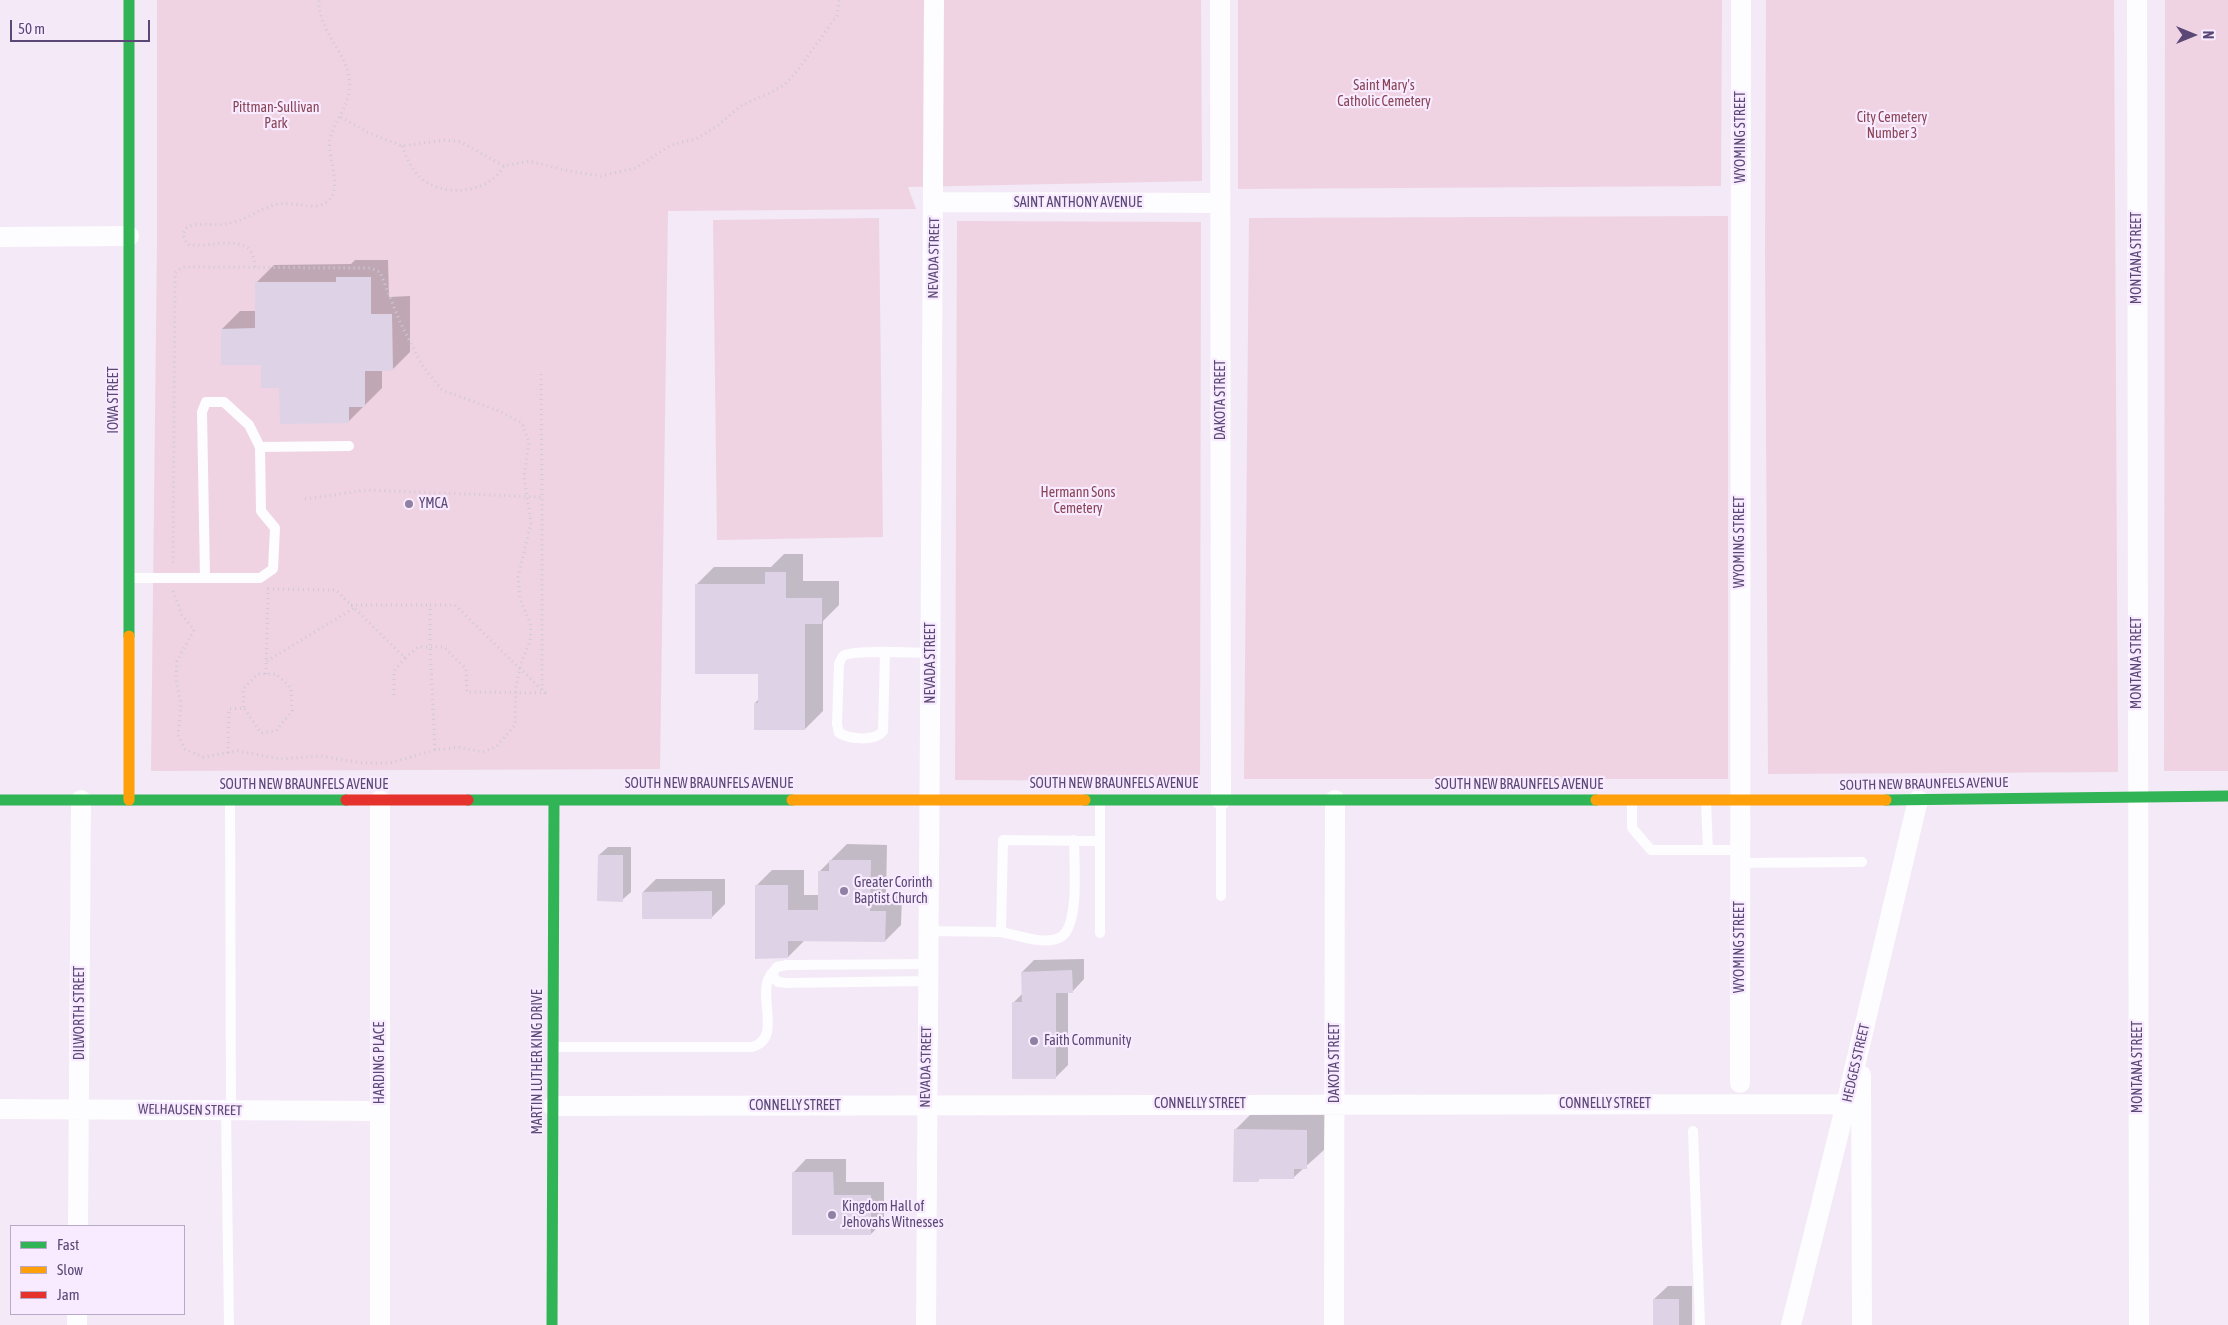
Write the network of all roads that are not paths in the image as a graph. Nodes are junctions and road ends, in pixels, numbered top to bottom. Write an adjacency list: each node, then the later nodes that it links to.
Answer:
1 (129, 0): 8 (main road, IOWA STREET)
2 (934, 0): 6 (street, NEVADA STREET)
3 (1220, 0): 7 (street, DAKOTA STREET)
4 (1741, 0): 30 (street, WYOMING STREET)
5 (2137, 0): 16 (street, MONTANA STREET)
6 (935, 202): 7 (street, SAINT ANTHONY AVENUE); 15 (street, NEVADA STREET)
7 (1220, 203): 26 (street, DAKOTA STREET)
8 (129, 236): 9 (street); 12 (main road, IOWA STREET)
9 (0, 237)
10 (349, 446): 11 (lane)
11 (260, 447): 13 (lane); 13 (lane)
12 (129, 578): 13 (lane); 22 (main road, IOWA STREET)
13 (204, 578)
14 (885, 652): 14 (lane); 15 (lane)
15 (931, 652): 18 (street, NEVADA STREET)
16 (2137, 796): 17 (main road, SOUTH NEW BRAUNFELS AVENUE); 31 (main road, SOUTH NEW BRAUNFELS AVENUE); 64 (street, MONTANA STREET)
17 (2228, 796)
18 (930, 798): 19 (main road, SOUTH NEW BRAUNFELS AVENUE); 25 (main road, SOUTH NEW BRAUNFELS AVENUE); 38 (street, NEVADA STREET)
19 (1100, 799): 26 (main road, SOUTH NEW BRAUNFELS AVENUE); 33 (lane)
20 (0, 800): 21 (main road, SOUTH NEW BRAUNFELS AVENUE)
21 (81, 800): 22 (main road, SOUTH NEW BRAUNFELS AVENUE); 51 (street, DILWORTH STREET)
22 (129, 800): 23 (main road, SOUTH NEW BRAUNFELS AVENUE)
23 (230, 800): 24 (main road, SOUTH NEW BRAUNFELS AVENUE); 52 (lane)
24 (380, 800): 25 (main road, SOUTH NEW BRAUNFELS AVENUE); 53 (street, HARDING PLACE)
25 (554, 800): 44 (main road, MARTIN LUTHER KING DRIVE)
26 (1221, 800): 27 (main road, SOUTH NEW BRAUNFELS AVENUE); 37 (lane)
27 (1335, 800): 28 (main road, SOUTH NEW BRAUNFELS AVENUE); 46 (street, DAKOTA STREET)
28 (1632, 800): 29 (main road, SOUTH NEW BRAUNFELS AVENUE); 34 (lane)
29 (1706, 800): 30 (main road, SOUTH NEW BRAUNFELS AVENUE); 34 (lane)
30 (1740, 800): 31 (main road, SOUTH NEW BRAUNFELS AVENUE); 35 (street, WYOMING STREET)
31 (1918, 800): 43 (street, HEDGES STREET)
32 (1074, 840): 33 (lane); 39 (lane); 39 (lane)
33 (1100, 841): 40 (lane)
34 (1708, 850): 35 (lane)
35 (1740, 857): 36 (lane); 45 (street, WYOMING STREET)
36 (1862, 862)
37 (1221, 896)
38 (928, 931): 39 (lane); 41 (street, NEVADA STREET)
39 (1001, 932)
40 (1100, 933)
41 (927, 972): 42 (lane); 42 (lane); 48 (street, NEVADA STREET)
42 (771, 974): 44 (lane)
43 (1861, 1038): 47 (street, HEDGES STREET); 63 (street)
44 (553, 1047): 49 (main road, MARTIN LUTHER KING DRIVE)
45 (1740, 1083)
46 (1334, 1104): 47 (street, CONNELLY STREET); 48 (street, CONNELLY STREET); 60 (street, DAKOTA STREET)
47 (1846, 1104): 62 (street, HEDGES STREET)
48 (926, 1105): 49 (street, CONNELLY STREET); 59 (street, NEVADA STREET)
49 (553, 1106): 58 (main road, MARTIN LUTHER KING DRIVE)
50 (0, 1109): 51 (street, WELHAUSEN STREET)
51 (79, 1109): 52 (street, WELHAUSEN STREET); 55 (street, DILWORTH STREET)
52 (228, 1110): 53 (street, WELHAUSEN STREET); 56 (lane)
53 (380, 1111): 57 (street, HARDING PLACE)
54 (1693, 1131): 61 (lane)
55 (78, 1225)
56 (229, 1325)
57 (380, 1325)
58 (552, 1325)
59 (926, 1325)
60 (1334, 1325)
61 (1700, 1325)
62 (1791, 1325)
63 (1862, 1325)
64 (2139, 1325)

